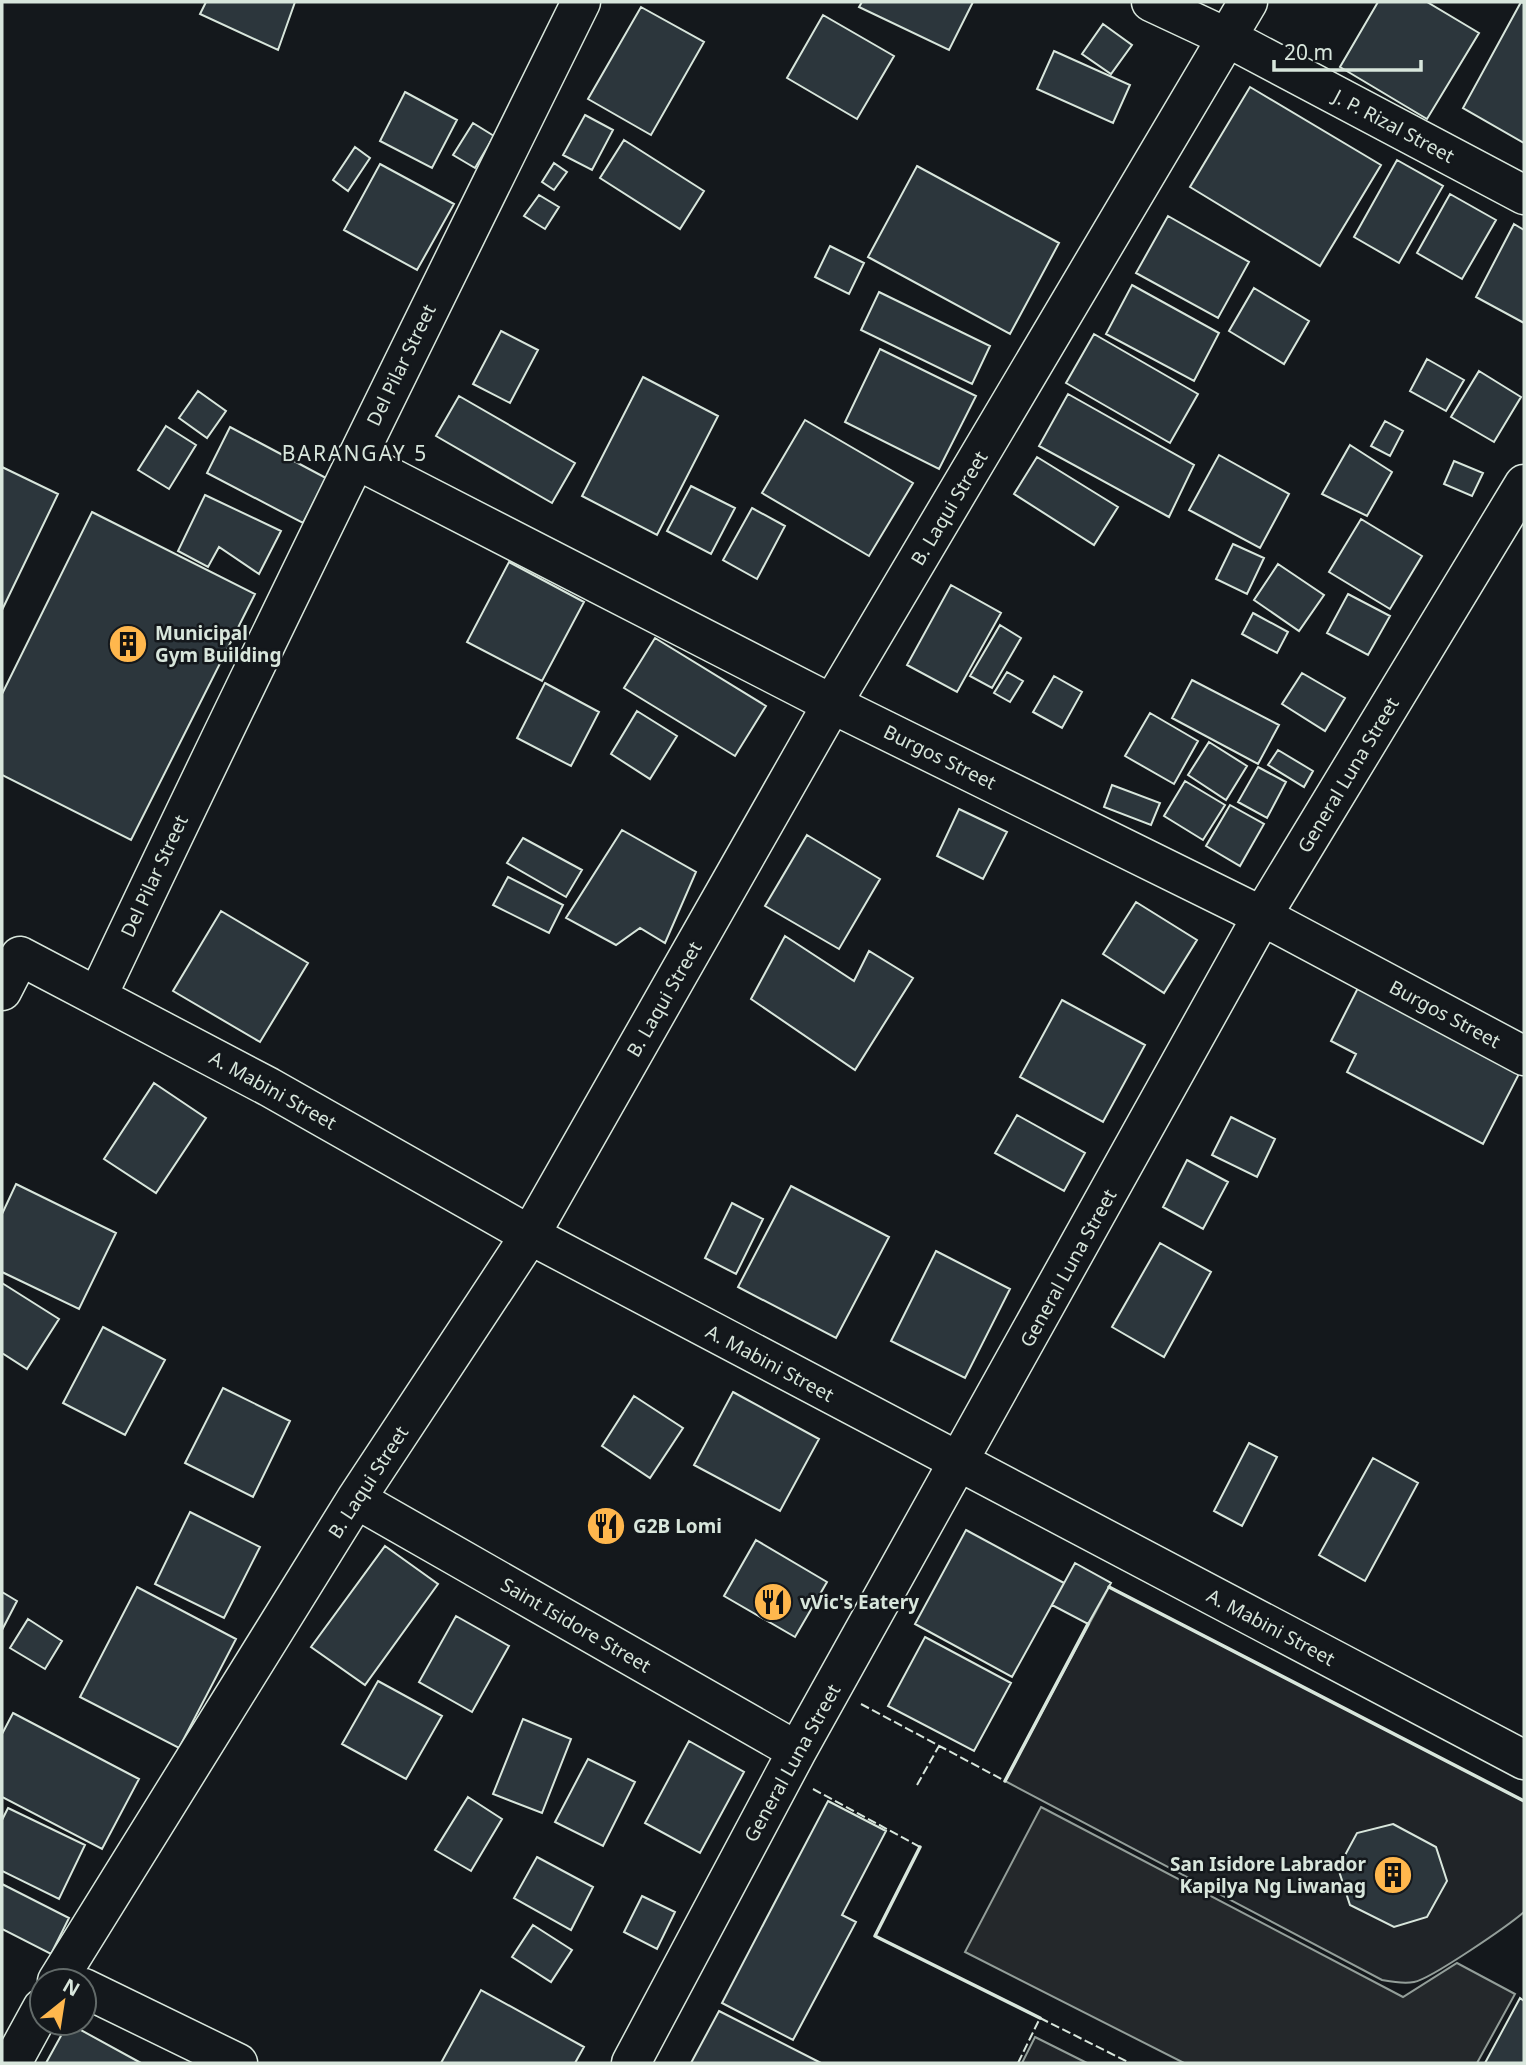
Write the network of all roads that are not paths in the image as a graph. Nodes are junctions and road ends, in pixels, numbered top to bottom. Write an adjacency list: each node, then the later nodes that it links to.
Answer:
1 (580, 2): 6 (street, Del Pilar Street)
2 (1151, 2): 4 (street, J. P. Rizal Street)
3 (1248, 2): 4 (street, B. Laqui Street)
4 (1228, 38): 5 (street, J. P. Rizal Street); 8 (street, B. Laqui Street)
5 (1524, 195)
6 (355, 459): 8 (street, Burgos Street); 11 (street, Del Pilar Street)
7 (1524, 484): 9 (street, General Luna Street)
8 (832, 704): 9 (street, Burgos Street); 13 (street, B. Laqui Street)
9 (1262, 916): 12 (street, Burgos Street); 14 (street, General Luna Street)
10 (2, 991): 11 (street, A. Mabini Street)
11 (97, 995): 13 (street, A. Mabini Street)
12 (1524, 1056)
13 (530, 1236): 14 (street, A. Mabini Street); 15 (street, B. Laqui Street)
14 (960, 1463): 16 (street, General Luna Street); 17 (street, A. Mabini Street)
15 (356, 1499): 16 (street, Saint Isidore Street); 18 (street, B. Laqui Street)
16 (797, 1751): 23 (street, General Luna Street)
17 (1524, 1760)
18 (75, 1967)
19 (98, 2002): 22 (street)
20 (29, 2037): 21 (street, B. Laqui Street)
21 (12, 2063)
22 (238, 2063)
23 (631, 2063)

